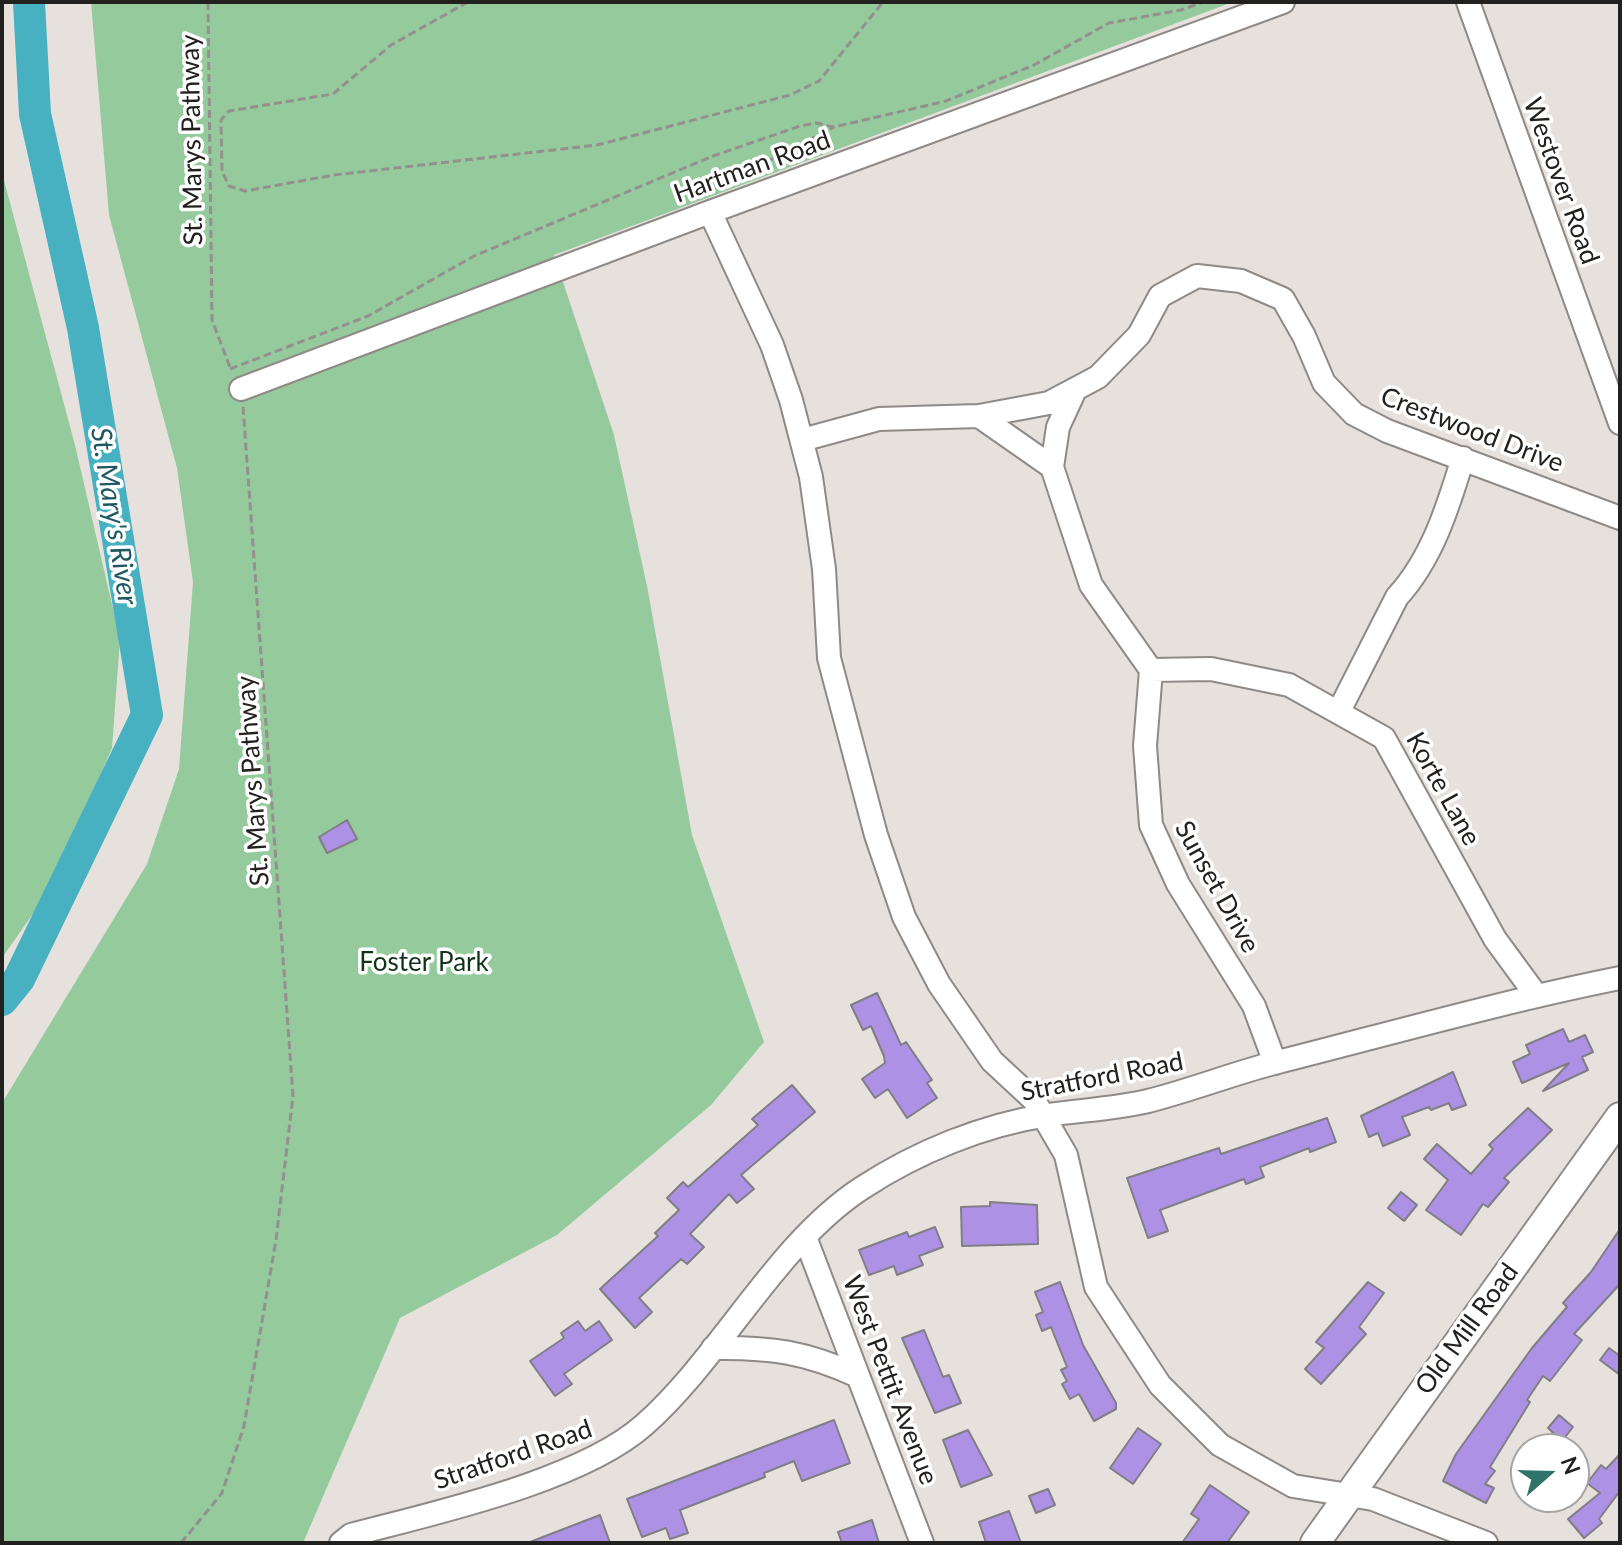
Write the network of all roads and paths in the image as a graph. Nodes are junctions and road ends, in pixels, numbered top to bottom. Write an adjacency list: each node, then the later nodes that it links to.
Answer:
1 (208, 2): 10 (path, St. Marys Pathway)
2 (468, 2): 3 (path)
3 (883, 2)
4 (1203, 2): 7 (path)
5 (1283, 2): 9 (street, Hartman Road)
6 (1468, 2): 14 (street, Westover Road)
7 (834, 127): 8 (path); 10 (path)
8 (720, 185)
9 (710, 212): 11 (street, Hartman Road); 15 (street)
10 (230, 369): 11 (path, St. Marys Pathway)
11 (241, 389): 30 (path, St. Marys Pathway)
12 (1075, 390): 13 (street, Crestwood Drive); 16 (street, Crestwood Drive); 17 (street)
13 (979, 416): 15 (street, Crestwood Drive); 17 (street)
14 (1620, 423)
15 (802, 440): 24 (street)
16 (1463, 458): 18 (street, Crestwood Drive); 20 (street)
17 (1052, 467): 19 (street)
18 (1620, 518)
19 (1151, 670): 20 (street, Korte Lane); 23 (street, Sunset Drive)
20 (1339, 711): 22 (street, Korte Lane)
21 (1620, 978): 22 (street, Stratford Road)
22 (1536, 995): 23 (street, Stratford Road)
23 (1275, 1063): 24 (street, Stratford Road)
24 (1045, 1116): 26 (street, Stratford Road); 29 (street)
25 (1620, 1117): 29 (main road, Old Mill Road)
26 (805, 1237): 27 (street, Stratford Road); 28 (street, West Pettit Avenue)
27 (713, 1348): 28 (street); 31 (street, Stratford Road)
28 (858, 1376): 32 (street, West Pettit Avenue)
29 (1346, 1496): 33 (main road, Old Mill Road); 34 (street)
30 (181, 1543)
31 (341, 1543)
32 (922, 1543)
33 (1315, 1543)
34 (1486, 1543)

